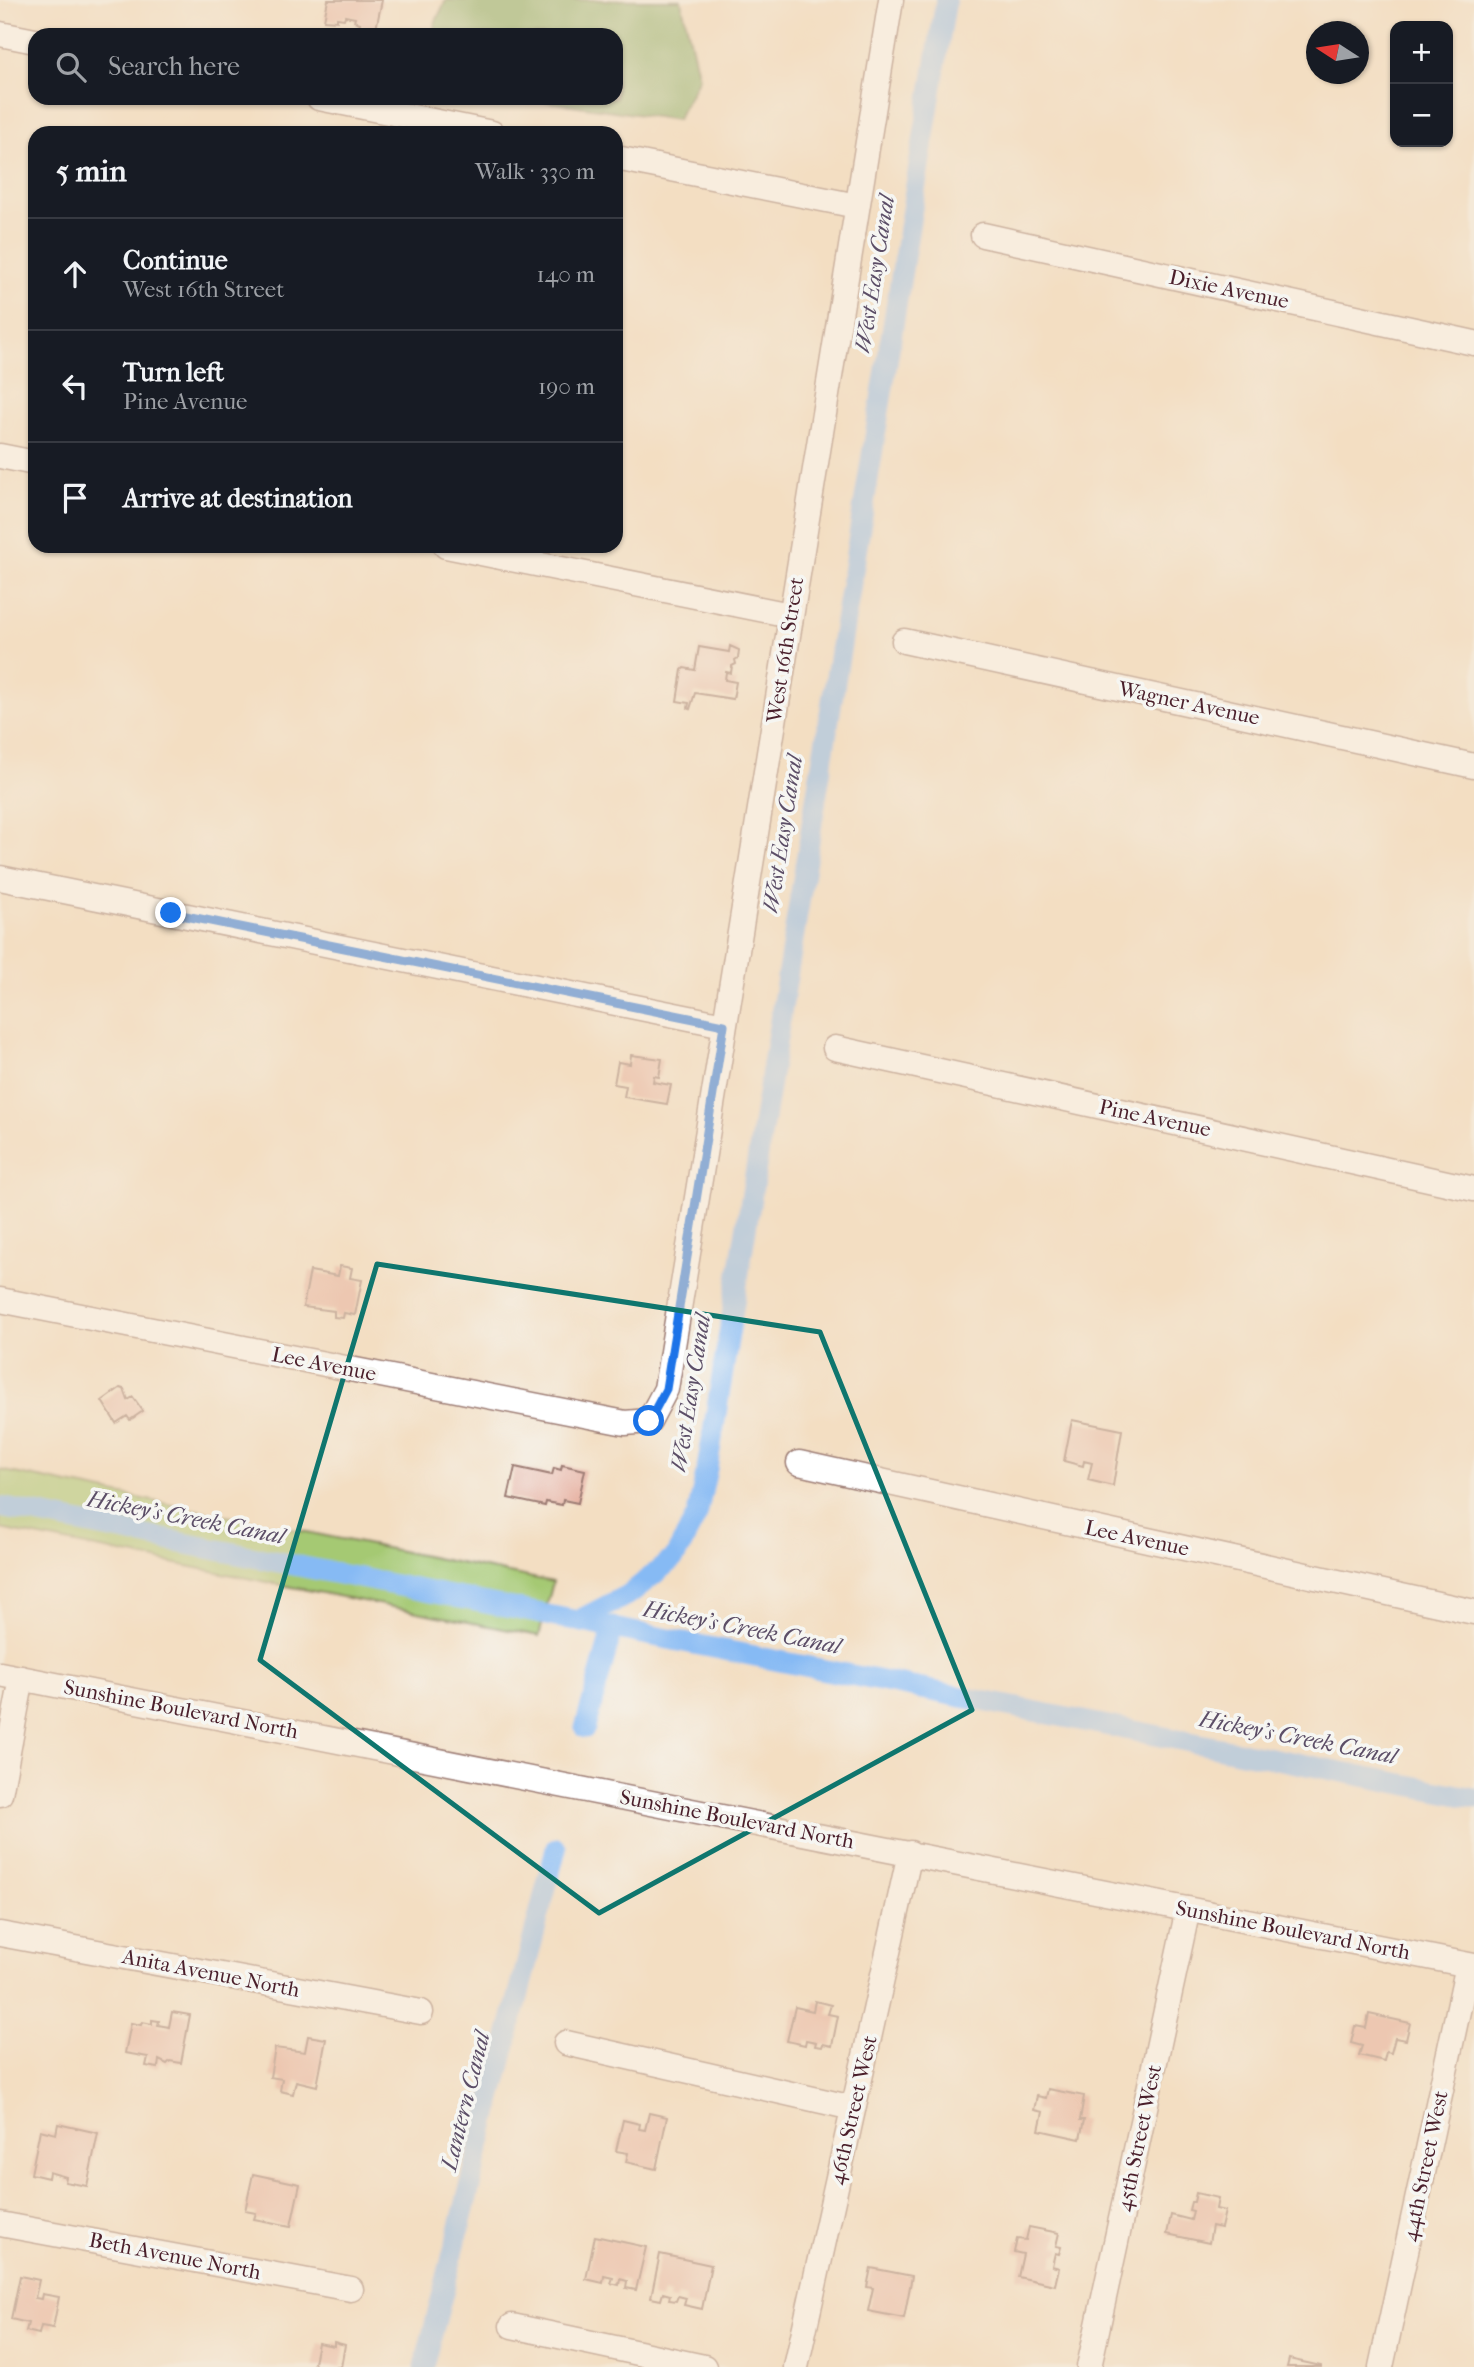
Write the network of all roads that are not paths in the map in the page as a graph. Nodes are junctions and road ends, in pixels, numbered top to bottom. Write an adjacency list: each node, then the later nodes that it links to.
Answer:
1 (891, 0): 7 (street, West 16th Street)
2 (0, 34): 3 (street)
3 (28, 40)
4 (354, 105): 5 (street)
5 (457, 126)
6 (623, 159): 7 (street)
7 (857, 206): 13 (street, West 16th Street)
8 (983, 234): 9 (street, Dixie Avenue)
9 (1474, 343)
10 (0, 456): 11 (street)
11 (28, 462)
12 (481, 553): 13 (street)
13 (790, 615): 17 (street, West 16th Street)
14 (904, 641): 15 (street, Wagner Avenue)
15 (1474, 766)
16 (0, 878): 17 (street)
17 (724, 1025): 21 (street, West 16th Street)
18 (835, 1048): 19 (street, Pine Avenue)
19 (1474, 1189)
20 (0, 1300): 21 (street, Lee Avenue)
21 (649, 1421)
22 (799, 1464): 23 (street, Lee Avenue)
23 (1474, 1612)
24 (11, 1676): 25 (street); 26 (street, Sunshine Boulevard North)
25 (0, 1794)
26 (910, 1853): 27 (street, Sunshine Boulevard North); 32 (street, 46th Street West)
27 (1188, 1909): 29 (street, Sunshine Boulevard North); 38 (street, 45th Street West)
28 (0, 1934): 30 (street, Anita Avenue North)
29 (1471, 1966): 39 (street, 44th Street West)
30 (422, 2012)
31 (566, 2043): 32 (street)
32 (853, 2108): 37 (street, 46th Street West)
33 (0, 2224): 34 (street, Beth Avenue North)
34 (351, 2289)
35 (512, 2326): 36 (street)
36 (704, 2367)
37 (796, 2367)
38 (1089, 2367)
39 (1381, 2367)

